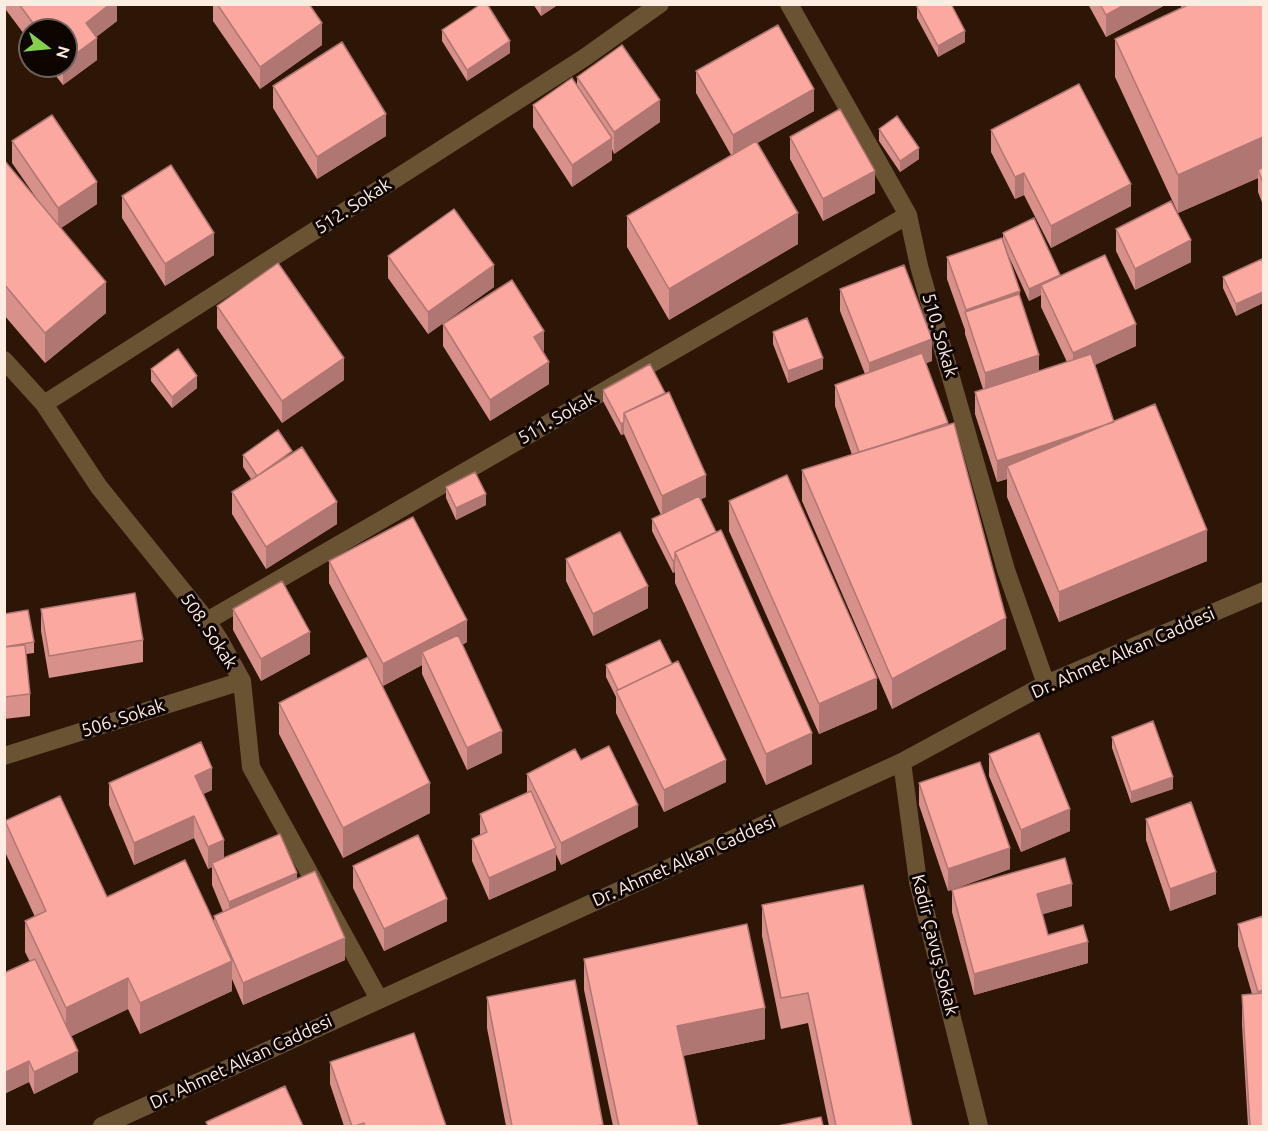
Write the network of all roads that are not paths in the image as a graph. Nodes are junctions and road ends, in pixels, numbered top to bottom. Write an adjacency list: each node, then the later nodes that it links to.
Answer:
1 (660, 4): 5 (street, 512. Sokak)
2 (789, 4): 3 (street, 510. Sokak)
3 (908, 215): 7 (street, 511. Sokak); 9 (street, 510. Sokak)
4 (4, 360): 5 (street, 508. Sokak)
5 (44, 404): 7 (street, 508. Sokak)
6 (1263, 591): 9 (street, Dr. Ahmet Alkan Caddesi)
7 (207, 621): 8 (street, 508. Sokak)
8 (242, 681): 10 (street, 506. Sokak); 12 (street, 508. Sokak)
9 (1046, 684): 11 (street, Dr. Ahmet Alkan Caddesi)
10 (4, 756)
11 (902, 762): 12 (street, Dr. Ahmet Alkan Caddesi); 14 (street, Kadir Çavuş Sokak)
12 (379, 999): 13 (street, Dr. Ahmet Alkan Caddesi)
13 (102, 1126)
14 (979, 1126)

